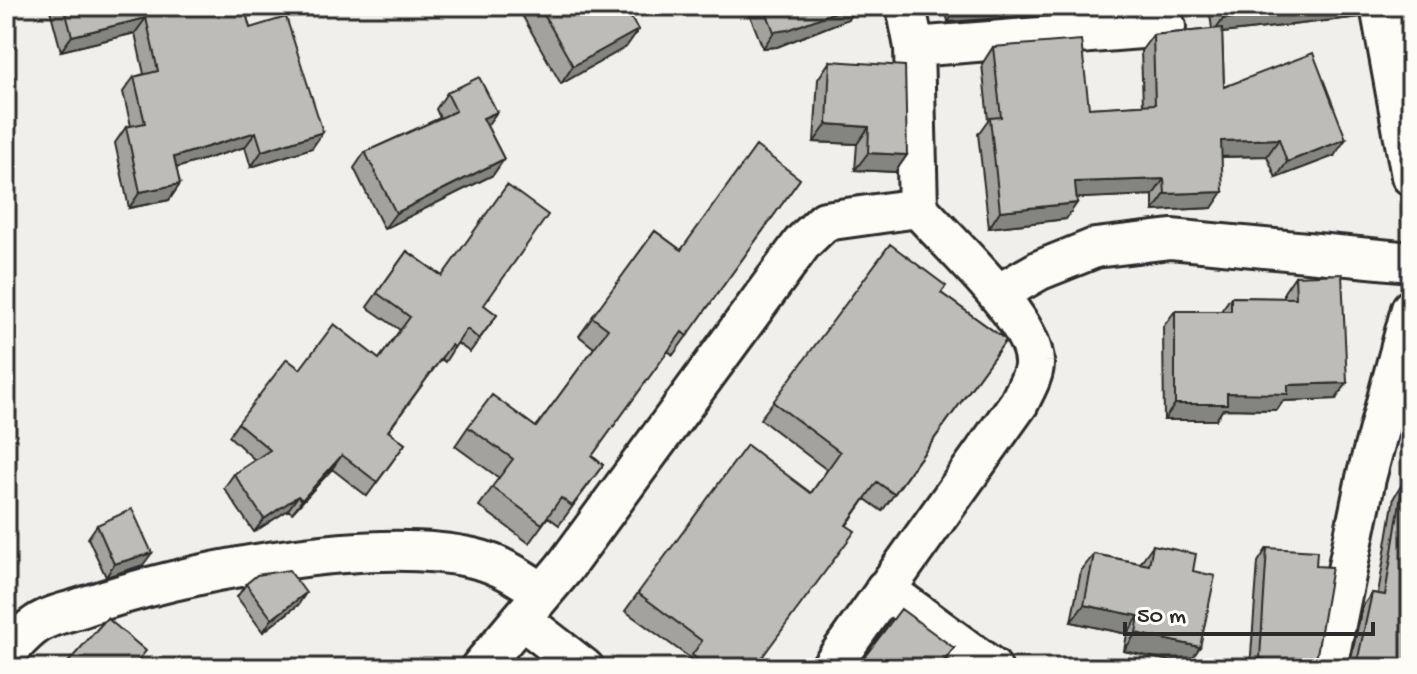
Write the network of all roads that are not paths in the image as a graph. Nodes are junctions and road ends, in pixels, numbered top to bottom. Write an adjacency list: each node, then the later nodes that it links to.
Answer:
1 (906, 6): 4 (street)
2 (1380, 6): 5 (street)
3 (1166, 27): 4 (street)
4 (914, 47): 6 (street)
5 (1411, 176)
6 (918, 208): 8 (street); 11 (street)
7 (1411, 262): 8 (street)
8 (998, 294): 10 (street)
9 (1411, 309): 17 (street)
10 (885, 589): 15 (street); 16 (street)
11 (532, 606): 12 (street); 13 (street); 14 (street)
12 (6, 653)
13 (480, 668)
14 (584, 668)
15 (830, 668)
16 (992, 668)
17 (1327, 668)

